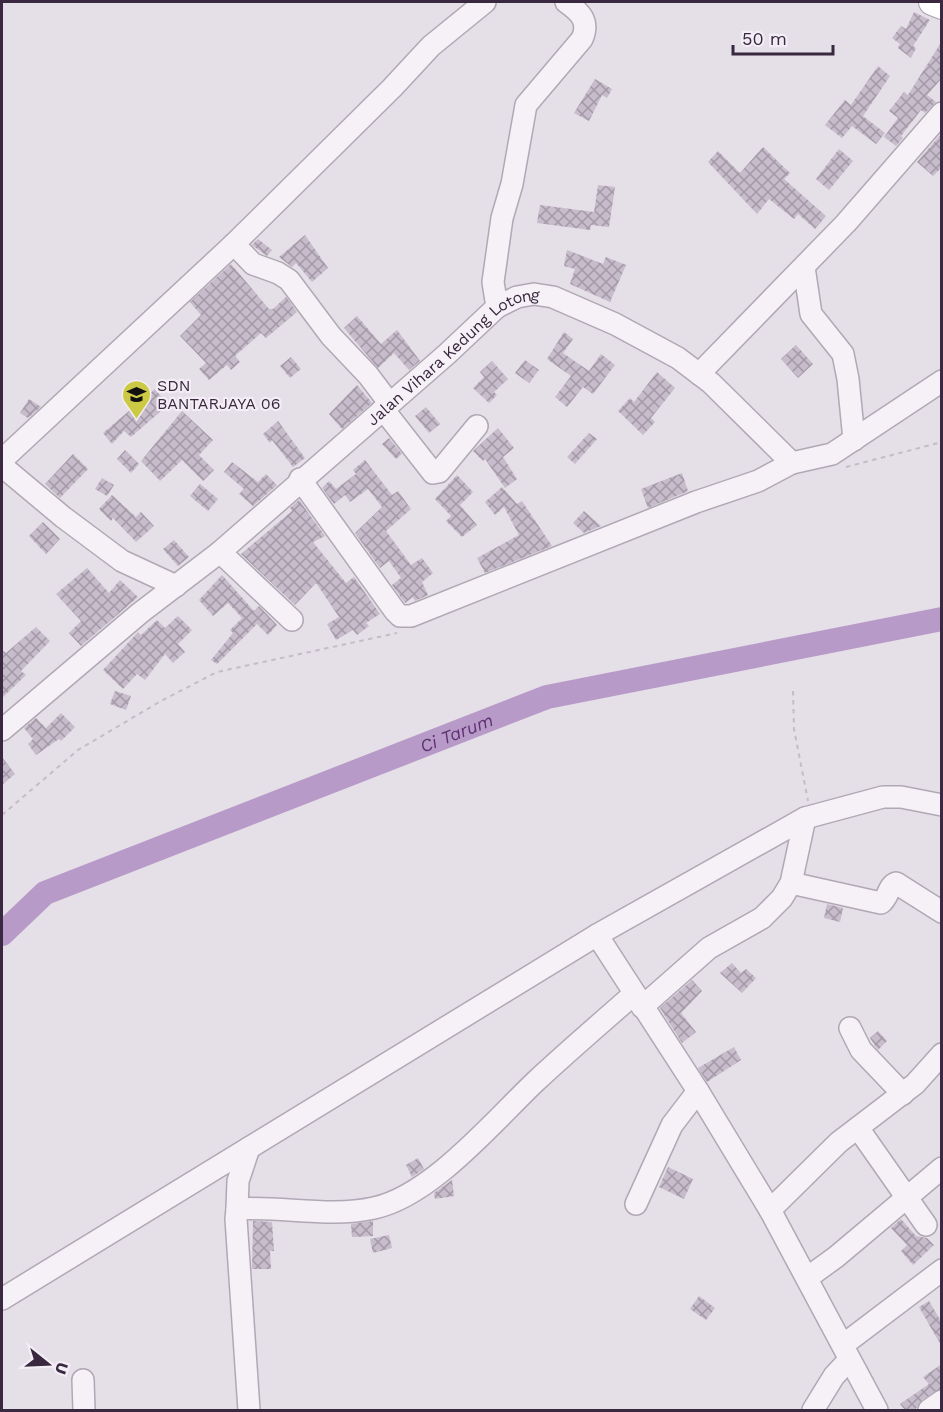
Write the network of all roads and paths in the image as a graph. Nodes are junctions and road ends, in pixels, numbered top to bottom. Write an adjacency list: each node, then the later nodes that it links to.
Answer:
1 (485, 2): 6 (street)
2 (566, 2): 8 (street)
3 (932, 2): 4 (main road)
4 (942, 6)
5 (942, 114): 7 (street)
6 (234, 244): 11 (street); 15 (street)
7 (804, 267): 9 (street); 13 (street)
8 (497, 307): 9 (street, Jalan Vihara Kedung Lotong); 11 (street, Jalan Vihara Kedung Lotong)
9 (699, 374): 16 (street, Jalan Vihara Kedung Lotong)
10 (942, 381): 13 (street)
11 (387, 407): 12 (street); 19 (street, Jalan Vihara Kedung Lotong)
12 (477, 426)
13 (854, 440): 16 (street)
14 (942, 442): 18 (path)
15 (2, 460)
16 (792, 463): 19 (street)
17 (2, 466): 21 (street)
18 (844, 467)
19 (300, 480): 20 (street, Jalan Vihara Kedung Lotong)
20 (220, 552): 21 (street, Jalan Vihara Kedung Lotong); 22 (street)
21 (176, 586): 24 (street, Jalan Vihara Kedung Lotong)
22 (292, 620)
23 (793, 691): 26 (path)
24 (2, 730)
25 (942, 805): 26 (street)
26 (808, 818): 27 (street); 29 (street)
27 (791, 883): 28 (street); 30 (street)
28 (942, 912)
29 (597, 935): 30 (street); 36 (street)
30 (638, 1001): 33 (street); 40 (street)
31 (850, 1028): 34 (street)
32 (942, 1054): 34 (street)
33 (698, 1091): 39 (street); 41 (street)
34 (903, 1094): 35 (street)
35 (858, 1128): 38 (street); 41 (street)
36 (249, 1148): 40 (street); 45 (street)
37 (942, 1168): 38 (street)
38 (906, 1199): 42 (street); 44 (street)
39 (636, 1204)
40 (237, 1209): 50 (street)
41 (770, 1210): 44 (street)
42 (926, 1225)
43 (942, 1270): 46 (street)
44 (807, 1278): 46 (street)
45 (2, 1299)
46 (846, 1352): 51 (street); 52 (street)
47 (83, 1380): 49 (street)
48 (942, 1401): 53 (street)
49 (84, 1410)
50 (249, 1410)
51 (813, 1410)
52 (877, 1410)
53 (929, 1410)

